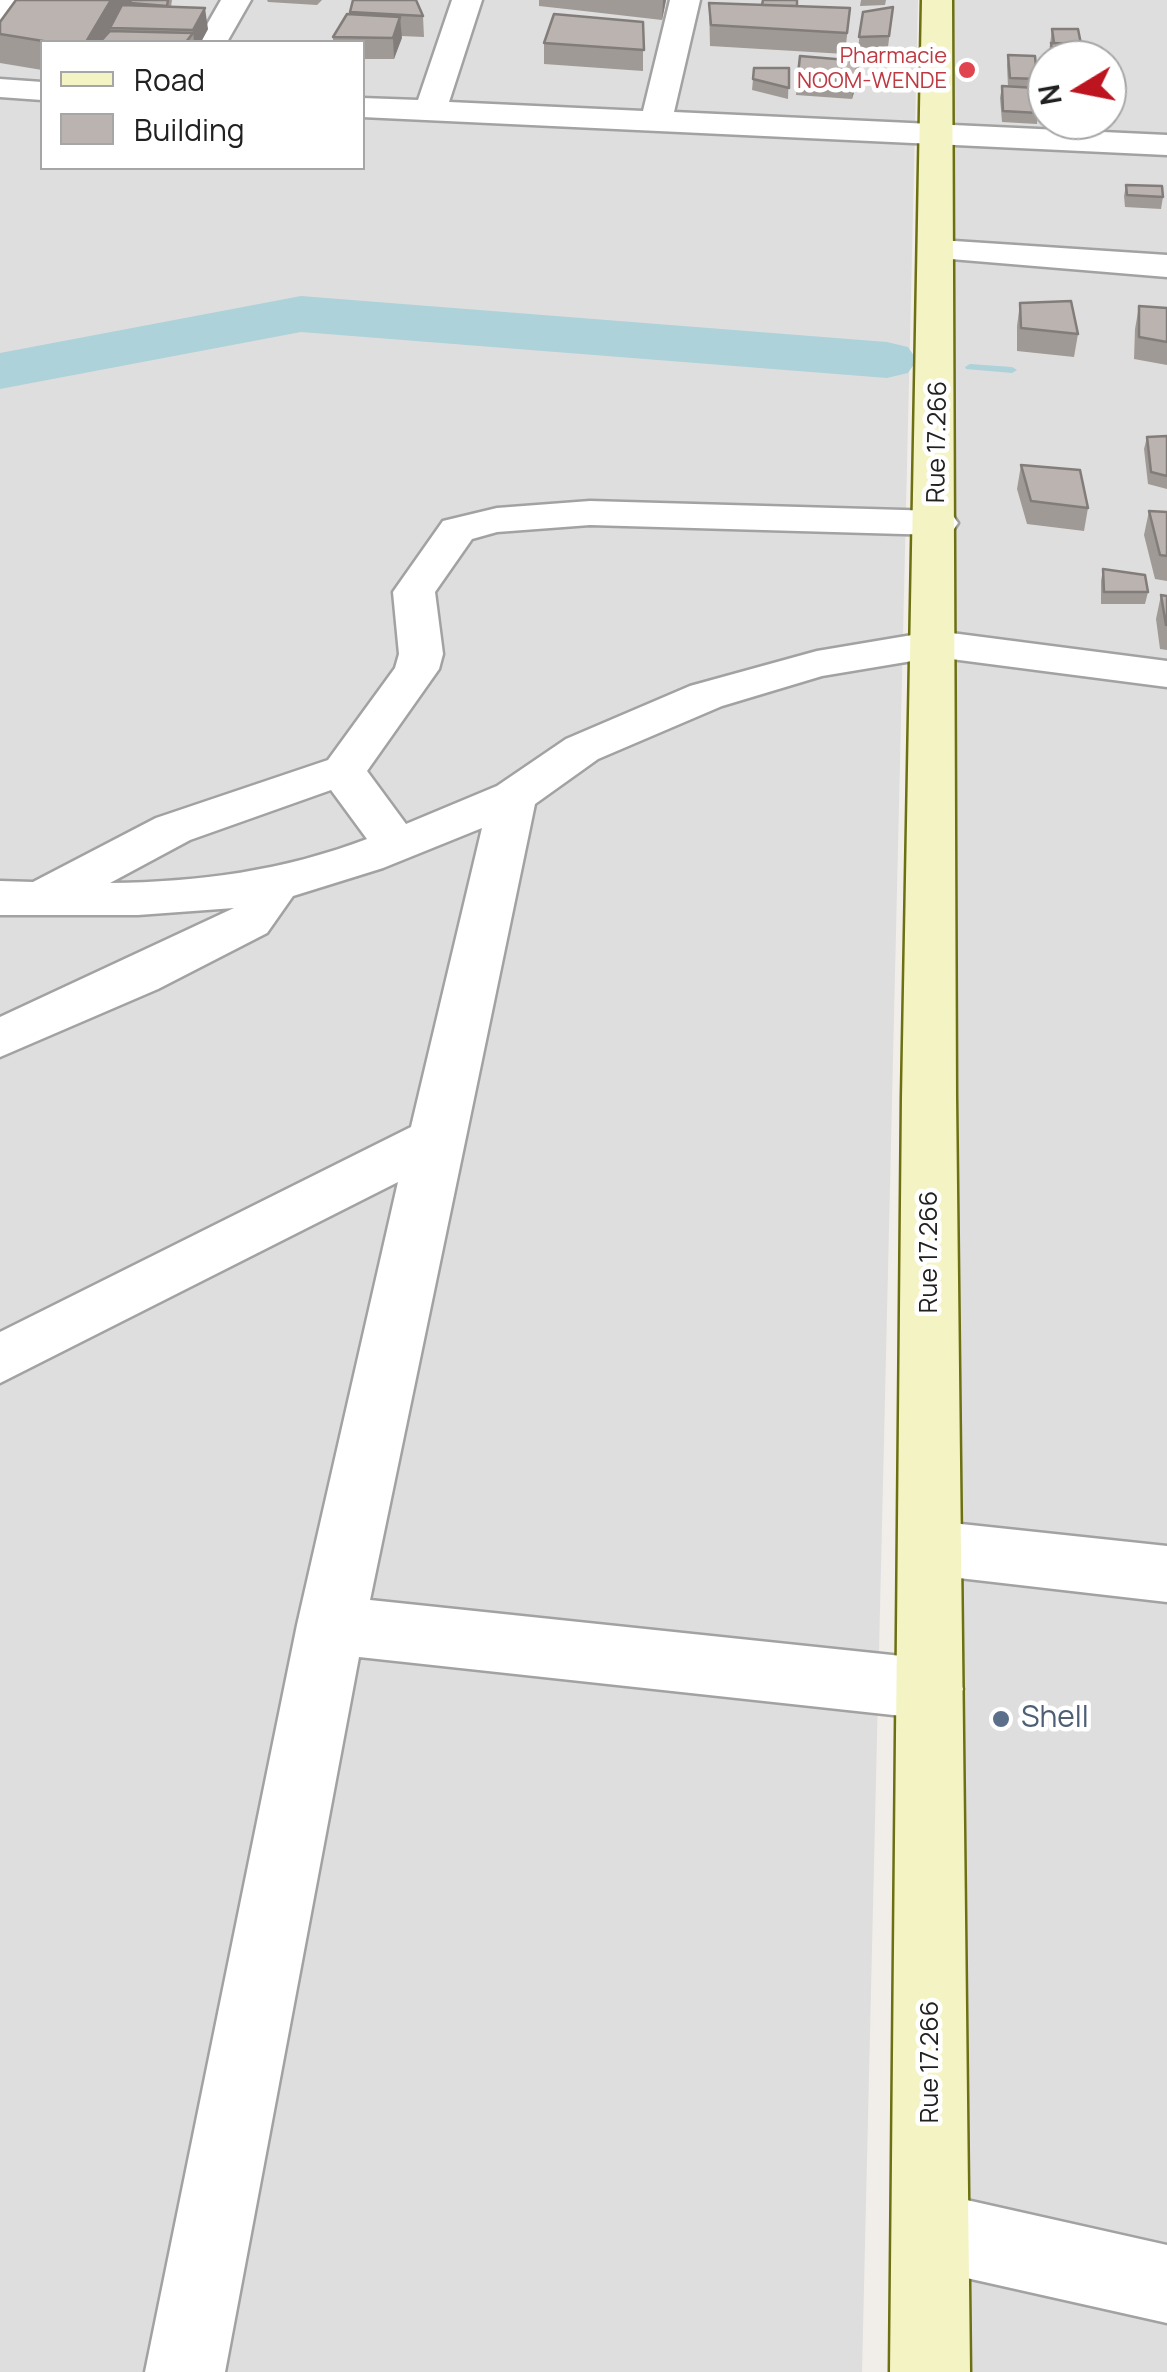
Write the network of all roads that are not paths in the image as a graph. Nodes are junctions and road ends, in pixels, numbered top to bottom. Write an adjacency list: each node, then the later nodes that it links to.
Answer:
1 (12, 0): 6 (street)
2 (236, 0): 7 (street)
3 (468, 0): 11 (street)
4 (685, 0): 12 (street)
5 (938, 0): 13 (main road, Rue 17.266)
6 (0, 16)
7 (213, 40)
8 (0, 88): 9 (street)
9 (40, 91)
10 (365, 107): 11 (street)
11 (430, 110): 12 (street)
12 (657, 118): 13 (street)
13 (938, 132): 14 (street); 15 (main road, Rue 17.266)
14 (1167, 145)
15 (939, 250): 16 (street); 17 (main road, Rue 17.266)
16 (1167, 266)
17 (938, 523): 18 (main road, Rue 17.266); 20 (street)
18 (936, 644): 19 (street); 21 (street); 28 (main road, Rue 17.266)
19 (1167, 674)
20 (344, 770): 22 (street); 24 (street)
21 (513, 797): 22 (street); 26 (street)
22 (397, 845): 23 (street)
23 (274, 885): 24 (street); 25 (street)
24 (21, 898)
25 (0, 1038)
26 (433, 1140): 27 (street); 30 (street)
27 (0, 1359)
28 (933, 1548): 29 (street); 31 (main road, Rue 17.266)
29 (1167, 1574)
30 (329, 1625): 31 (street); 34 (street)
31 (930, 1688): 32 (main road, Rue 17.266)
32 (931, 2231): 33 (street); 35 (main road, Rue 17.266)
33 (1167, 2284)
34 (184, 2372)
35 (930, 2372)

